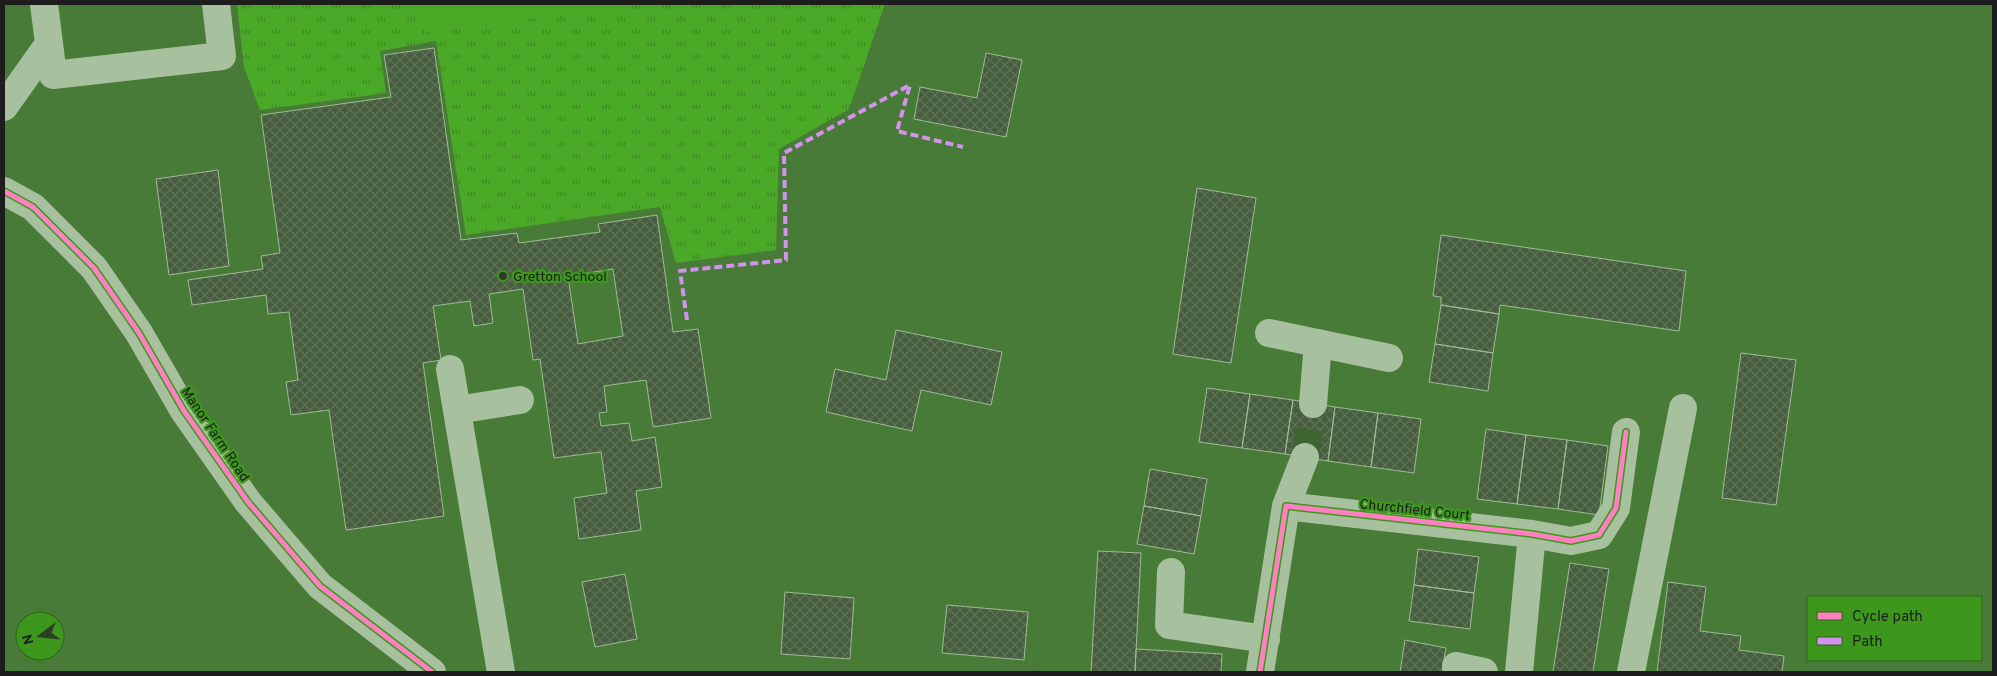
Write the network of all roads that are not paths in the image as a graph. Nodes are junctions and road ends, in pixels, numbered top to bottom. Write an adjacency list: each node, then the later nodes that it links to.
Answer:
1 (44, 4): 3 (street)
2 (216, 4): 3 (street)
3 (48, 45): 4 (street)
4 (4, 107)
5 (4, 191): 21 (street, Manor Farm Road)
6 (1269, 333): 7 (street)
7 (1318, 343): 8 (street); 11 (street)
8 (1389, 358)
9 (450, 369): 13 (street)
10 (520, 400): 13 (street)
11 (1313, 404)
12 (1683, 408): 26 (street)
13 (457, 410): 22 (street)
14 (1626, 432): 17 (street, Churchfield Court)
15 (1305, 457): 16 (street)
16 (1286, 506): 17 (street, Churchfield Court); 19 (street)
17 (1532, 534): 25 (street)
18 (1172, 572): 19 (street)
19 (1266, 639): 23 (street)
20 (1456, 666): 24 (street)
21 (432, 672)
22 (501, 672)
23 (1260, 672)
24 (1484, 672)
25 (1519, 672)
26 (1631, 672)

